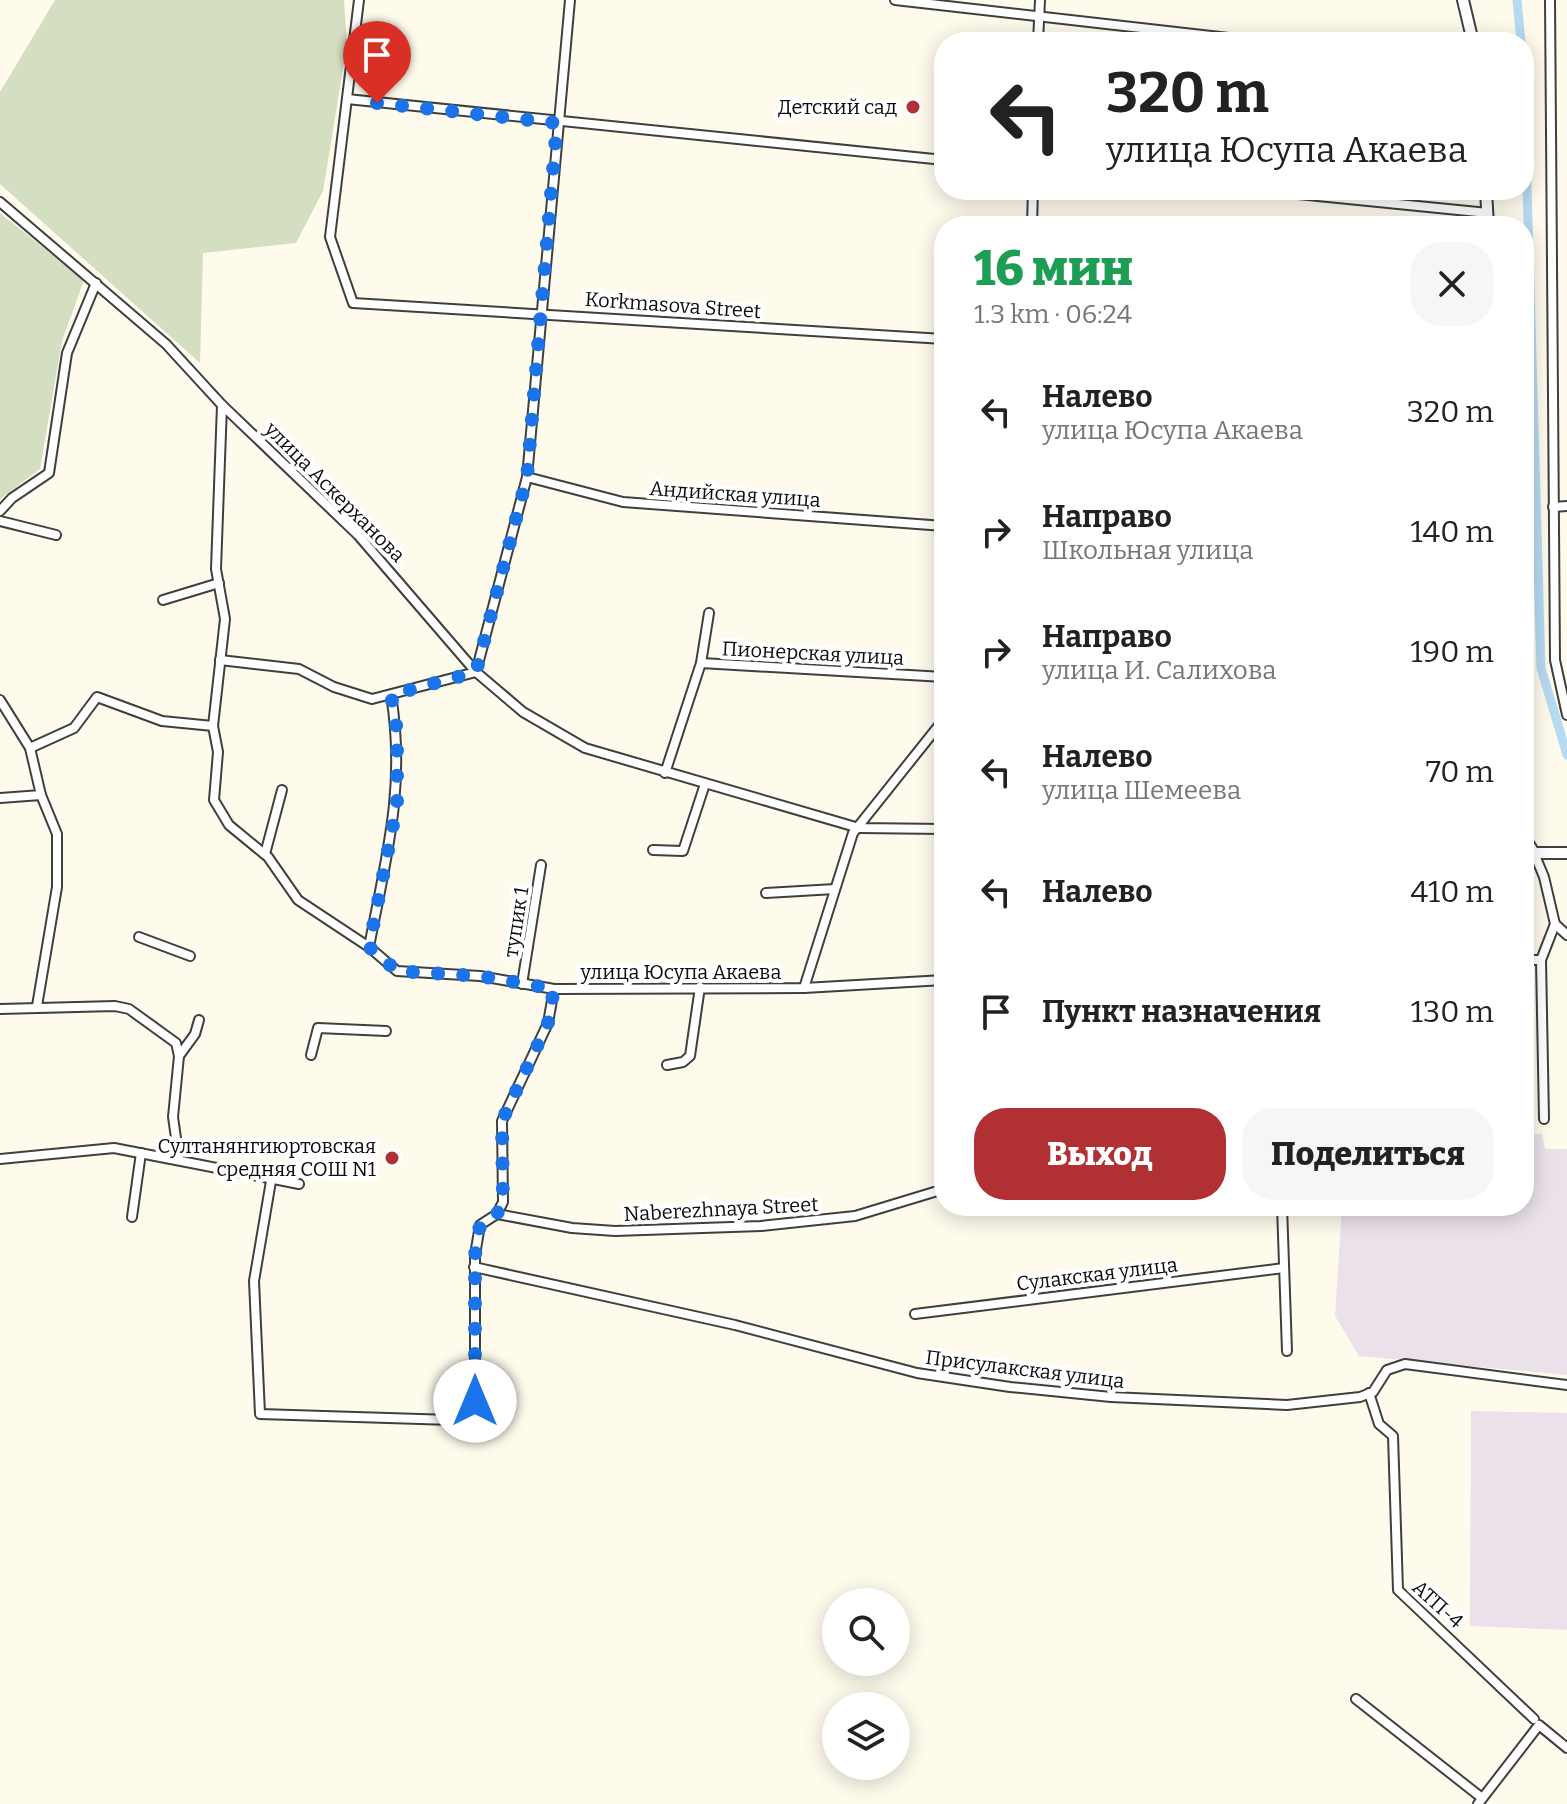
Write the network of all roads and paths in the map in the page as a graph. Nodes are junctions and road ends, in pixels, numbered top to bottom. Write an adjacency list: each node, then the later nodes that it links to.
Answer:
1 (359, 0): 11 (street)
2 (570, 0): 12 (street)
3 (895, 0): 7 (street)
4 (1040, 0): 7 (street)
5 (1463, 0): 10 (street)
6 (1550, 0): 24 (street)
7 (1039, 16): 8 (street); 9 (street)
8 (1038, 32)
9 (1177, 32)
10 (1471, 32)
11 (347, 99): 12 (street); 19 (street, Korkmasova Street)
12 (557, 123): 13 (street); 19 (street)
13 (934, 159)
14 (1358, 200): 17 (street)
15 (1487, 200): 17 (street)
16 (0, 202): 18 (street, улица Аскерханова)
17 (1488, 213)
18 (96, 283): 21 (street, улица Аскерханова); 25 (street)
19 (540, 312): 20 (street, Korkmasova Street); 22 (street)
20 (934, 338)
21 (222, 405): 29 (street, улица Юсупа Акаева); 34 (street, улица Аскерханова)
22 (527, 477): 27 (street, Андийская улица); 34 (street)
23 (1567, 506): 24 (street)
24 (1553, 507): 38 (street)
25 (0, 511)
26 (0, 521): 28 (street)
27 (934, 525)
28 (56, 535)
29 (219, 583): 30 (street); 32 (street, улица Юсупа Акаева)
30 (163, 600)
31 (709, 613): 33 (street)
32 (220, 660): 36 (street); 39 (street, улица Юсупа Акаева)
33 (701, 663): 35 (street, Пионерская улица); 42 (street, Пионерская улица)
34 (476, 672): 36 (street); 42 (street, улица Аскерханова)
35 (934, 676)
36 (391, 695): 60 (street)
37 (0, 700): 41 (street)
38 (1567, 715)
39 (213, 726): 41 (street); 52 (street, улица Юсупа Акаева)
40 (934, 732): 47 (street)
41 (30, 748): 45 (street)
42 (665, 773): 43 (street, улица Аскерханова)
43 (705, 784): 47 (street, улица Аскерханова); 49 (street)
44 (282, 790): 52 (street)
45 (41, 795): 46 (street); 69 (street)
46 (0, 798)
47 (859, 828): 48 (street, улица Аскерханова); 55 (street)
48 (934, 829)
49 (653, 850)
50 (1534, 852): 51 (street)
51 (1567, 853)
52 (265, 854): 60 (street, улица Юсупа Акаева)
53 (1534, 858): 57 (street)
54 (541, 865): 65 (street, тупик 1)
55 (835, 889): 56 (street); 67 (street)
56 (766, 893)
57 (1555, 924): 58 (street); 63 (street)
58 (1567, 935)
59 (139, 937): 61 (street)
60 (369, 947): 65 (street, улица Юсупа Акаева)
61 (190, 956)
62 (1534, 960): 63 (street)
63 (1541, 960): 76 (street)
64 (934, 981): 67 (street, улица Юсупа Акаева)
65 (522, 984): 68 (street, улица Юсупа Акаева)
66 (700, 987): 67 (street, улица Юсупа Акаева); 68 (street, улица Юсупа Акаева); 75 (street)
67 (804, 988)
68 (554, 989): 83 (street)
69 (37, 1006): 70 (street); 74 (street)
70 (0, 1009)
71 (199, 1020): 74 (street)
72 (386, 1031): 73 (street)
73 (311, 1055)
74 (179, 1056): 79 (street)
75 (667, 1065)
76 (1544, 1119)
77 (141, 1153): 78 (street); 79 (street); 85 (street)
78 (0, 1159)
79 (179, 1159): 80 (street)
80 (271, 1181): 81 (street); 86 (street)
81 (299, 1184)
82 (934, 1192): 83 (street, Naberezhnaya Street)
83 (497, 1214): 86 (street)
84 (1282, 1216): 87 (street)
85 (132, 1217)
86 (474, 1267): 91 (street, Присулакская улица)
87 (1284, 1268): 88 (street, Сулакская улица); 89 (street)
88 (915, 1314)
89 (1287, 1351)
90 (1567, 1385): 91 (street)
91 (1369, 1393): 93 (street, АТП-4)
92 (1356, 1699): 95 (street)
93 (1536, 1722): 94 (street, АТП-4); 95 (street)
94 (1567, 1748)
95 (1480, 1801)

